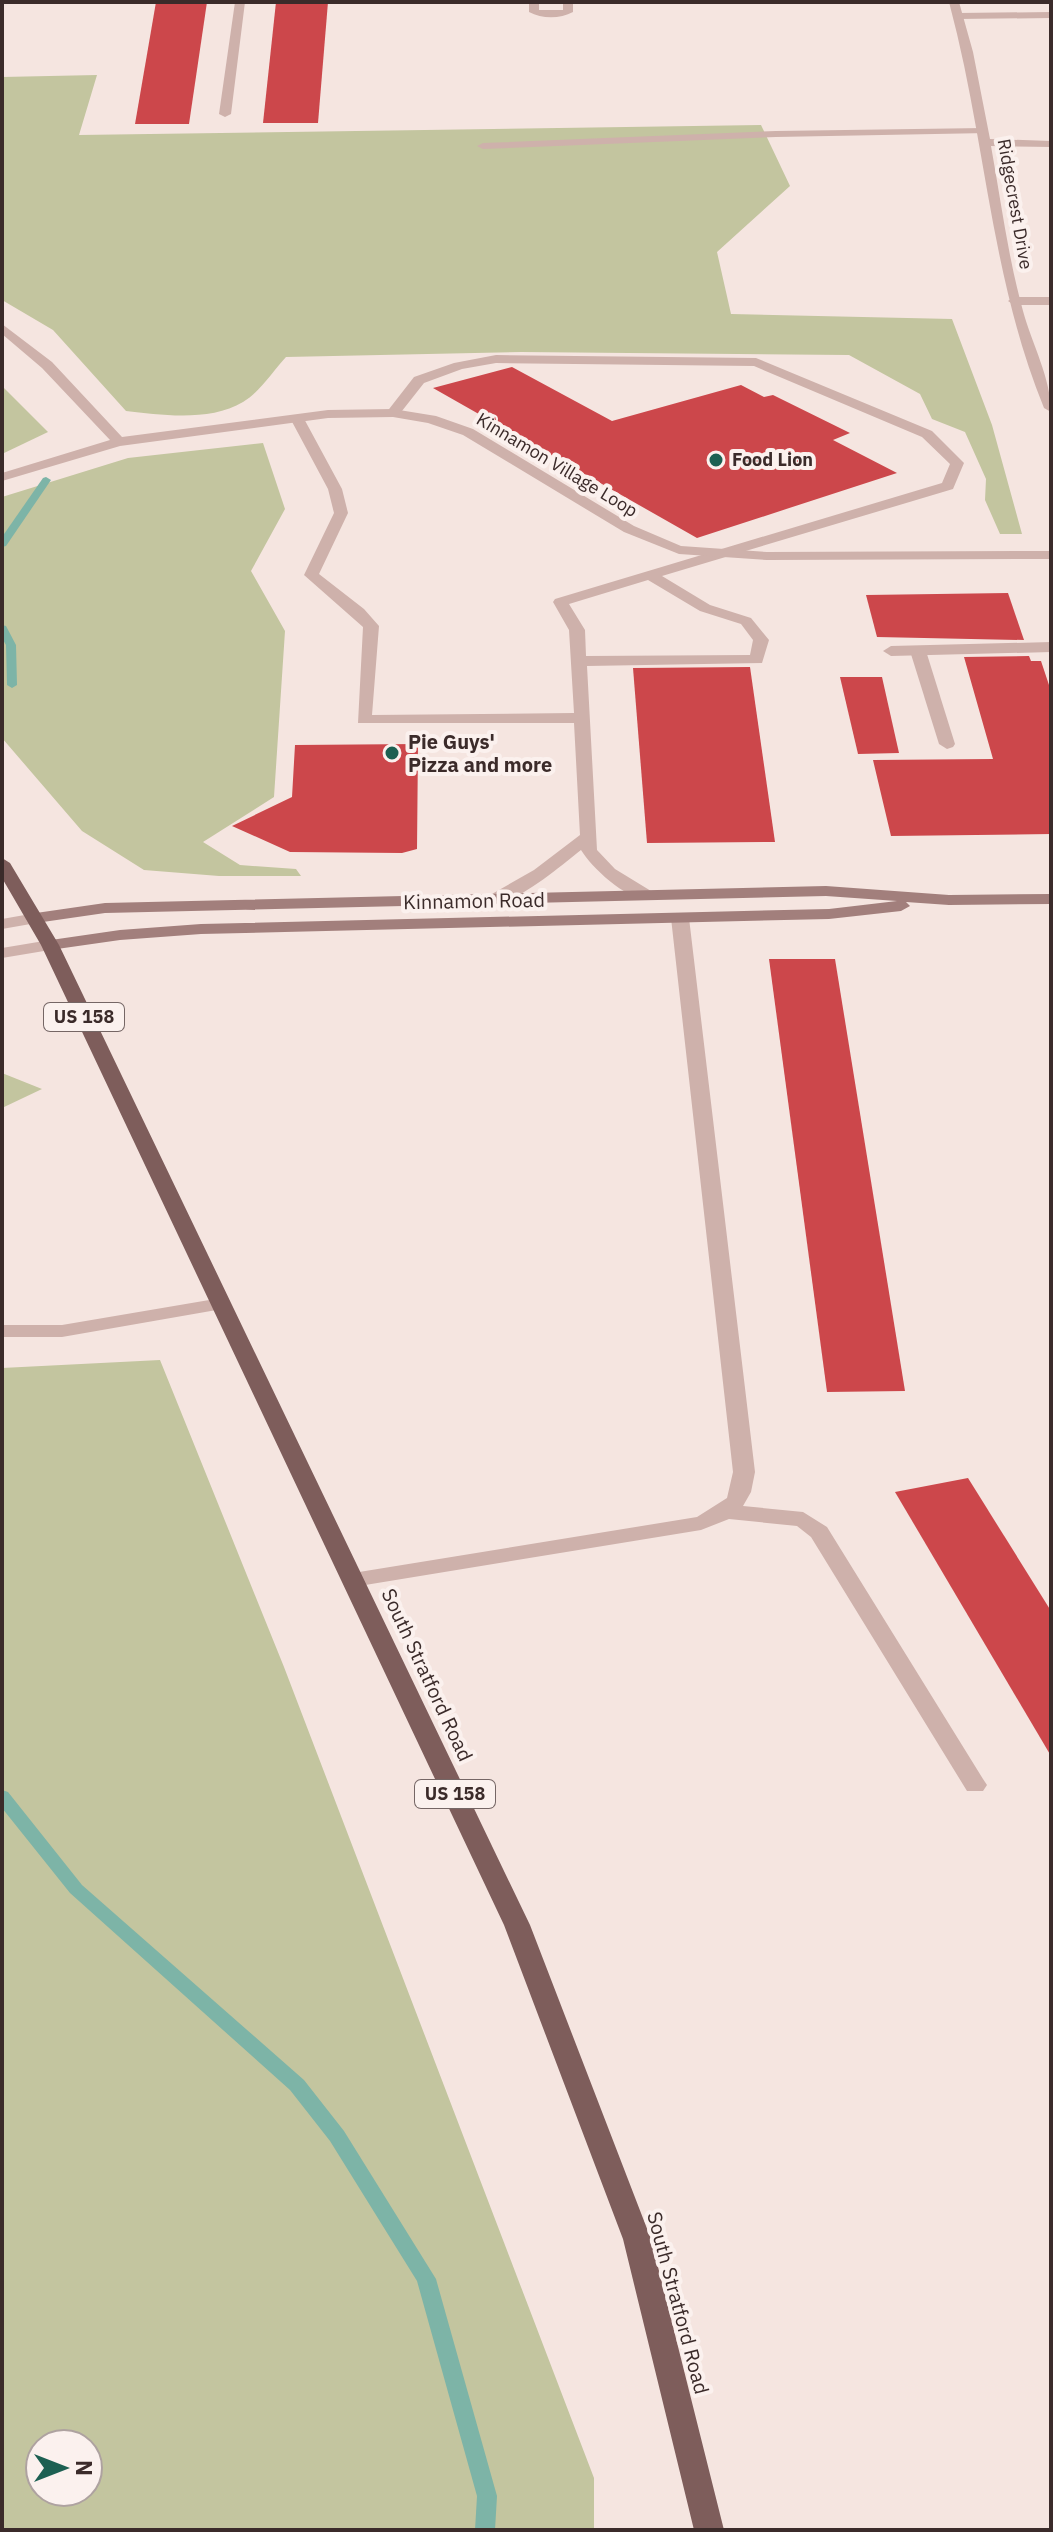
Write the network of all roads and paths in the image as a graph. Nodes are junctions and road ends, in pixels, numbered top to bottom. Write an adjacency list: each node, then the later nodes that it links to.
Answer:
1 (240, 2): 7 (street)
2 (534, 2): 3 (street)
3 (568, 2)
4 (954, 2): 6 (street, Ridgecrest Drive)
5 (1051, 15): 6 (street)
6 (958, 16): 8 (street, Ridgecrest Drive)
7 (225, 114)
8 (985, 137): 9 (street); 10 (street); 11 (street, Ridgecrest Drive)
9 (1051, 144)
10 (483, 146)
11 (1014, 301): 12 (street); 14 (street, Ridgecrest Drive)
12 (1051, 301)
13 (2, 328): 17 (street)
14 (1051, 408)
15 (393, 413): 16 (street, Kinnamon Village Loop); 19 (street, Kinnamon Village Loop); 19 (street)
16 (297, 418): 17 (street, Kinnamon Village Loop); 28 (street)
17 (119, 442): 18 (street, Kinnamon Village Loop)
18 (2, 477)
19 (721, 555): 20 (street, Kinnamon Village Loop); 21 (street)
20 (1051, 555)
21 (650, 575): 25 (street); 26 (street)
22 (1051, 647): 24 (street)
23 (891, 651): 24 (street)
24 (918, 651): 29 (street)
25 (757, 660): 26 (street); 27 (street)
26 (578, 661): 28 (street)
27 (761, 679)
28 (582, 718): 30 (street)
29 (947, 744)
30 (586, 838): 32 (street); 33 (street)
31 (2, 863): 36 (main road, US 158)
32 (645, 895): 33 (main road, Kinnamon Road); 35 (main road, Kinnamon Road)
33 (498, 898): 36 (main road, Kinnamon Road)
34 (1051, 899): 35 (main road, Kinnamon Road)
35 (949, 900): 37 (main road, Kinnamon Road)
36 (36, 918): 38 (street, Kinnamon Road); 39 (main road, South Stratford Road / US 158)
37 (680, 918): 39 (main road, Kinnamon Road); 43 (street)
38 (2, 924)
39 (50, 945): 40 (street, Kinnamon Road); 41 (main road, South Stratford Road / US 158)
40 (2, 953)
41 (221, 1304): 42 (street); 44 (main road, South Stratford Road / US 158)
42 (2, 1331)
43 (730, 1512): 44 (street); 45 (street)
44 (353, 1580): 46 (main road, South Stratford Road / US 158)
45 (975, 1785)
46 (709, 2530)

